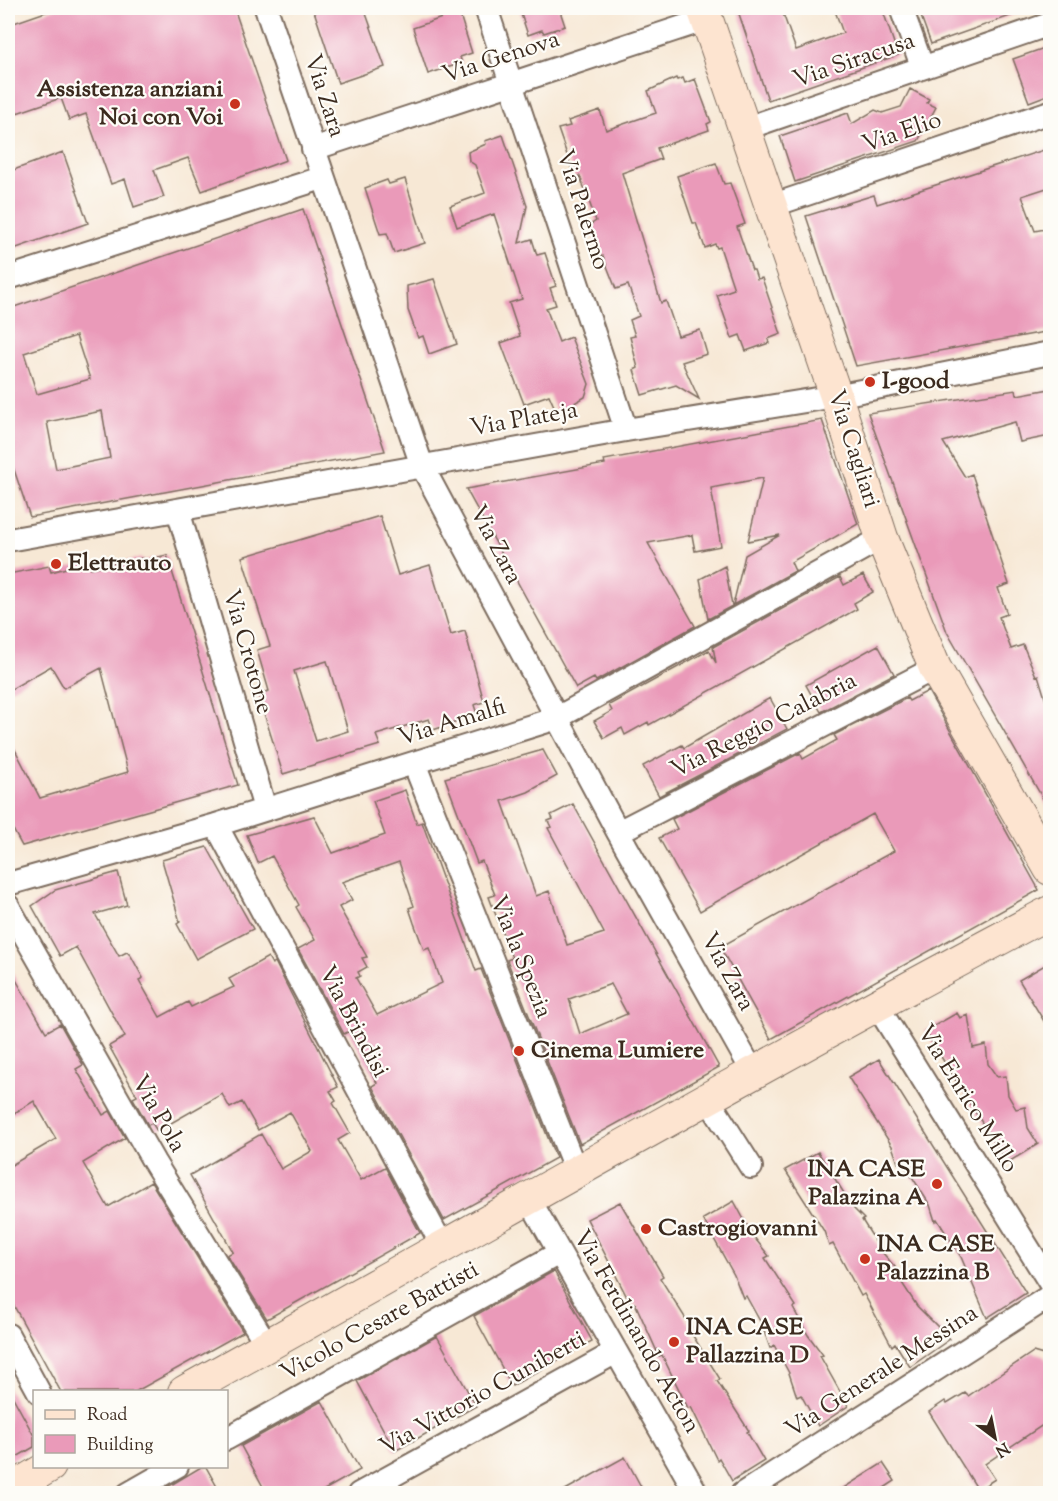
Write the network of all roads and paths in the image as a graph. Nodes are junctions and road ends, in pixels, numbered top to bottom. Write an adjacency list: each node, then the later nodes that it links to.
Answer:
1 (266, 8): 10 (street, Via Zara)
2 (486, 8): 7 (street, Via Palermo)
3 (901, 8): 6 (street)
4 (705, 13): 7 (street, Via Genova); 9 (main road, Via Cagliari)
5 (1050, 24): 6 (street, Via Siracusa)
6 (922, 66): 9 (street, Via Siracusa)
7 (511, 83): 10 (street, Via Genova); 16 (street, Via Palermo)
8 (1050, 112): 12 (street, Via Elio)
9 (744, 129): 12 (main road, Via Cagliari)
10 (313, 149): 11 (street, Via Zara)
11 (322, 178): 13 (street); 17 (street, Via Zara)
12 (771, 206): 15 (main road, Via Cagliari)
13 (8, 278)
14 (1050, 353): 15 (street, Via Plateja)
15 (836, 396): 16 (street, Via Plateja); 19 (main road, Via Cagliari)
16 (626, 430): 17 (street, Via Plateja)
17 (422, 466): 18 (street, Via Plateja); 22 (street, Via Zara)
18 (178, 510): 20 (street, Via Plateja); 24 (street, Via Crotone)
19 (882, 538): 21 (main road, Via Cagliari); 22 (street, Via Amalfi)
20 (8, 540)
21 (935, 668): 26 (street, Via Reggio Calabria); 27 (main road, Via Cagliari)
22 (557, 718): 23 (street, Via Amalfi); 26 (street, Via Zara)
23 (414, 763): 24 (street, Via Amalfi); 35 (street, Via la Spezia)
24 (265, 809): 25 (street, Via Amalfi)
25 (216, 825): 28 (street, Via Amalfi); 37 (street, Via Brindisi)
26 (618, 832): 32 (street, Via Zara)
27 (1050, 869)
28 (8, 884)
29 (8, 906): 42 (street, Via Pola)
30 (1050, 912): 31 (main road)
31 (876, 1004): 32 (main road); 39 (street, Via Enrico Millo)
32 (754, 1074): 33 (main road)
33 (708, 1099): 34 (street); 35 (main road)
34 (751, 1167)
35 (576, 1171): 36 (main road)
36 (528, 1197): 37 (main road); 38 (street, Via Ferdinando Acton)
37 (442, 1245): 42 (main road)
38 (559, 1253): 43 (street, Via Ferdinando Acton); 46 (street, Vicolo Cesare Battisti)
39 (1050, 1283)
40 (1050, 1296): 53 (street, Via Generale Messina)
41 (8, 1335): 44 (street)
42 (267, 1345): 45 (main road)
43 (616, 1352): 49 (street, Via Vittorio Cuniberti); 52 (street, Via Ferdinando Acton)
44 (38, 1390)
45 (188, 1390)
46 (228, 1438)
47 (48, 1468): 50 (main road)
48 (175, 1468): 51 (street)
49 (372, 1490)
50 (8, 1491)
51 (128, 1494)
52 (698, 1494)
53 (742, 1494)

